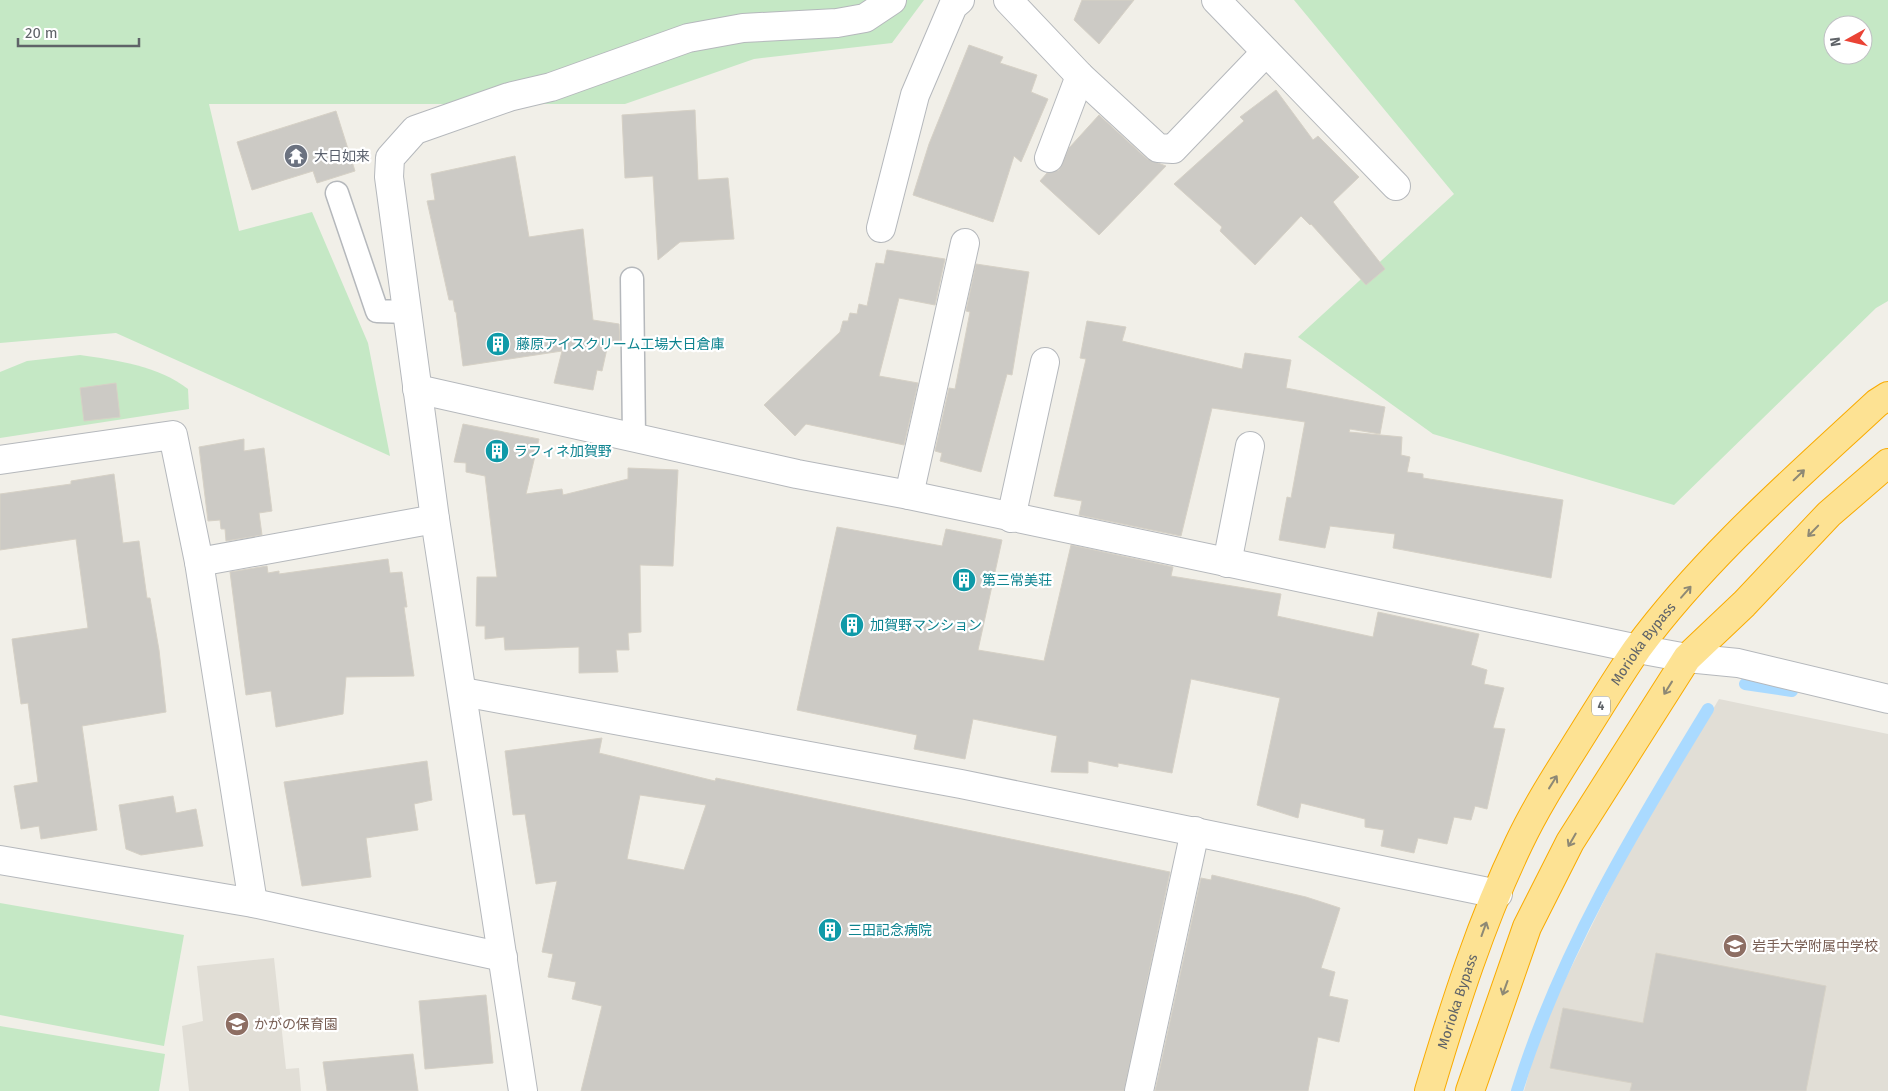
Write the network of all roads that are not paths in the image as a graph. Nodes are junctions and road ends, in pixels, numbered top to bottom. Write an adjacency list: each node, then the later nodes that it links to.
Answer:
1 (892, 0): 13 (street)
2 (960, 0): 10 (street)
3 (1008, 0): 6 (street)
4 (1216, 0): 5 (street)
5 (1266, 52): 6 (street); 8 (street)
6 (1080, 76): 7 (street)
7 (1049, 158)
8 (1396, 186)
9 (337, 193): 13 (lane)
10 (881, 228)
11 (965, 243): 21 (street)
12 (632, 279): 17 (lane)
13 (407, 312): 15 (street)
14 (1045, 362): 22 (street)
15 (417, 389): 17 (street); 23 (street)
16 (1888, 396): 26 (highway, Morioka Bypass / 4, one-way to 16)
17 (634, 438): 21 (street)
18 (1250, 446): 25 (street)
19 (0, 460): 24 (street)
20 (1888, 463): 27 (highway, one-way to 27)
21 (909, 495): 22 (street)
22 (1011, 518): 25 (street)
23 (435, 519): 24 (street); 28 (street)
24 (199, 562): 33 (street)
25 (1227, 563): 26 (street)
26 (1638, 649): 27 (street); 32 (highway, Morioka Bypass / 4, one-way to 26)
27 (1687, 658): 29 (street); 38 (highway, one-way to 38)
28 (463, 692): 30 (street); 34 (street)
29 (1888, 699)
30 (1195, 831): 32 (street); 36 (street)
31 (0, 860): 33 (street)
32 (1498, 894): 37 (highway, Morioka Bypass / 4, one-way to 32)
33 (253, 903): 34 (street)
34 (503, 957): 35 (street)
35 (523, 1091)
36 (1139, 1091)
37 (1429, 1091)
38 (1470, 1091)

